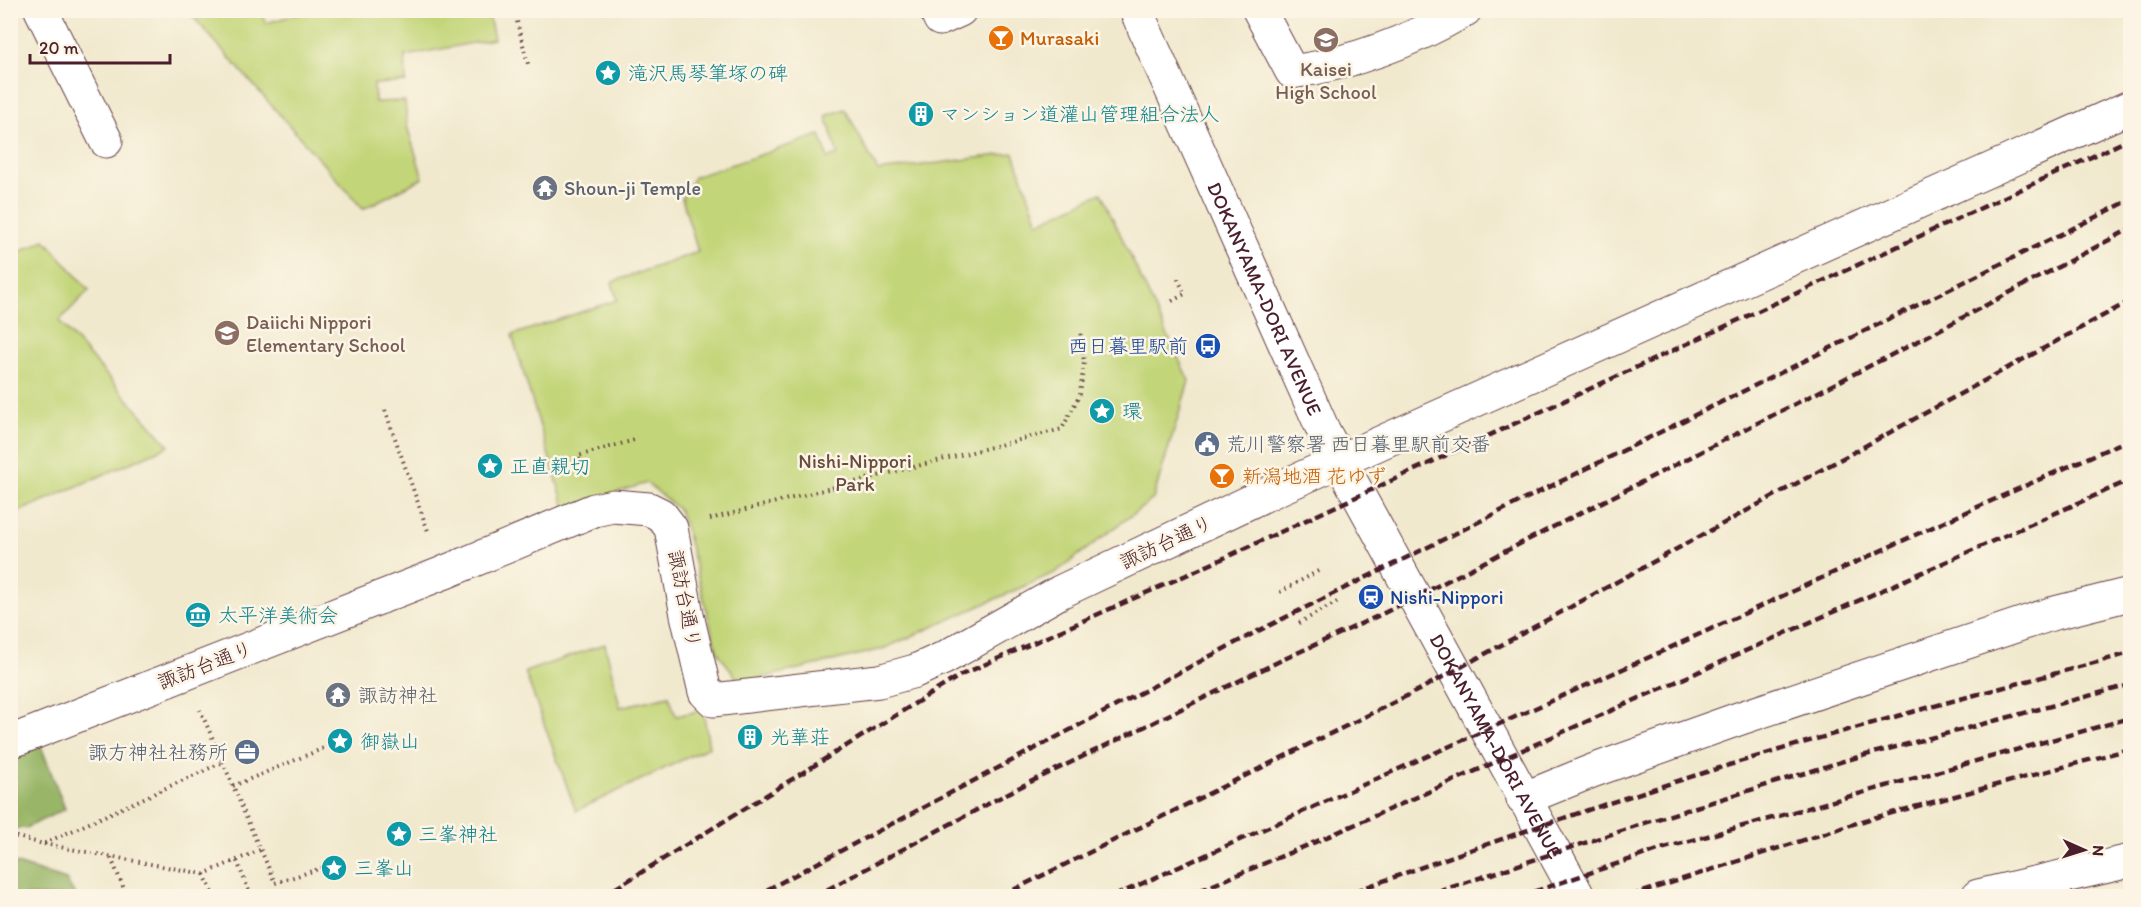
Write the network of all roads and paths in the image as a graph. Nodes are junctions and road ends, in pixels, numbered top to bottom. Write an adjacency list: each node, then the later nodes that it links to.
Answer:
1 (41, 10): 10 (street)
2 (514, 10): 8 (path)
3 (936, 10): 4 (street)
4 (960, 10)
5 (1136, 10): 15 (street, DOKANYAMA-DORI AVENUE)
6 (1259, 10): 7 (street)
7 (1465, 10)
8 (528, 64)
9 (2130, 107): 15 (street)
10 (106, 141)
11 (1177, 278): 12 (path)
12 (1172, 300)
13 (1080, 330): 16 (path)
14 (385, 410): 18 (path)
15 (1339, 461): 16 (street, 諏訪台通り); 28 (street, DOKANYAMA-DORI AVENUE)
16 (671, 528): 18 (street, 諏訪台通り)
17 (1320, 570): 19 (path)
18 (443, 573): 23 (street, 諏訪台通り)
19 (1280, 592)
20 (2130, 594): 28 (street)
21 (1339, 601): 22 (path)
22 (1299, 624)
23 (184, 673): 24 (street, 諏訪台通り); 26 (path)
24 (10, 742)
25 (324, 748): 27 (path)
26 (223, 762): 27 (path); 30 (path)
27 (233, 786): 31 (path)
28 (1523, 799): 40 (street, DOKANYAMA-DORI AVENUE)
29 (10, 835): 30 (path)
30 (43, 844): 32 (path)
31 (260, 850): 33 (path); 35 (path)
32 (111, 857): 36 (path); 37 (path)
33 (237, 861): 36 (path); 39 (path)
34 (2130, 861): 41 (street)
35 (328, 866)
36 (204, 874): 38 (path)
37 (127, 897)
38 (214, 897)
39 (251, 897)
40 (1578, 897)
41 (1978, 897)

